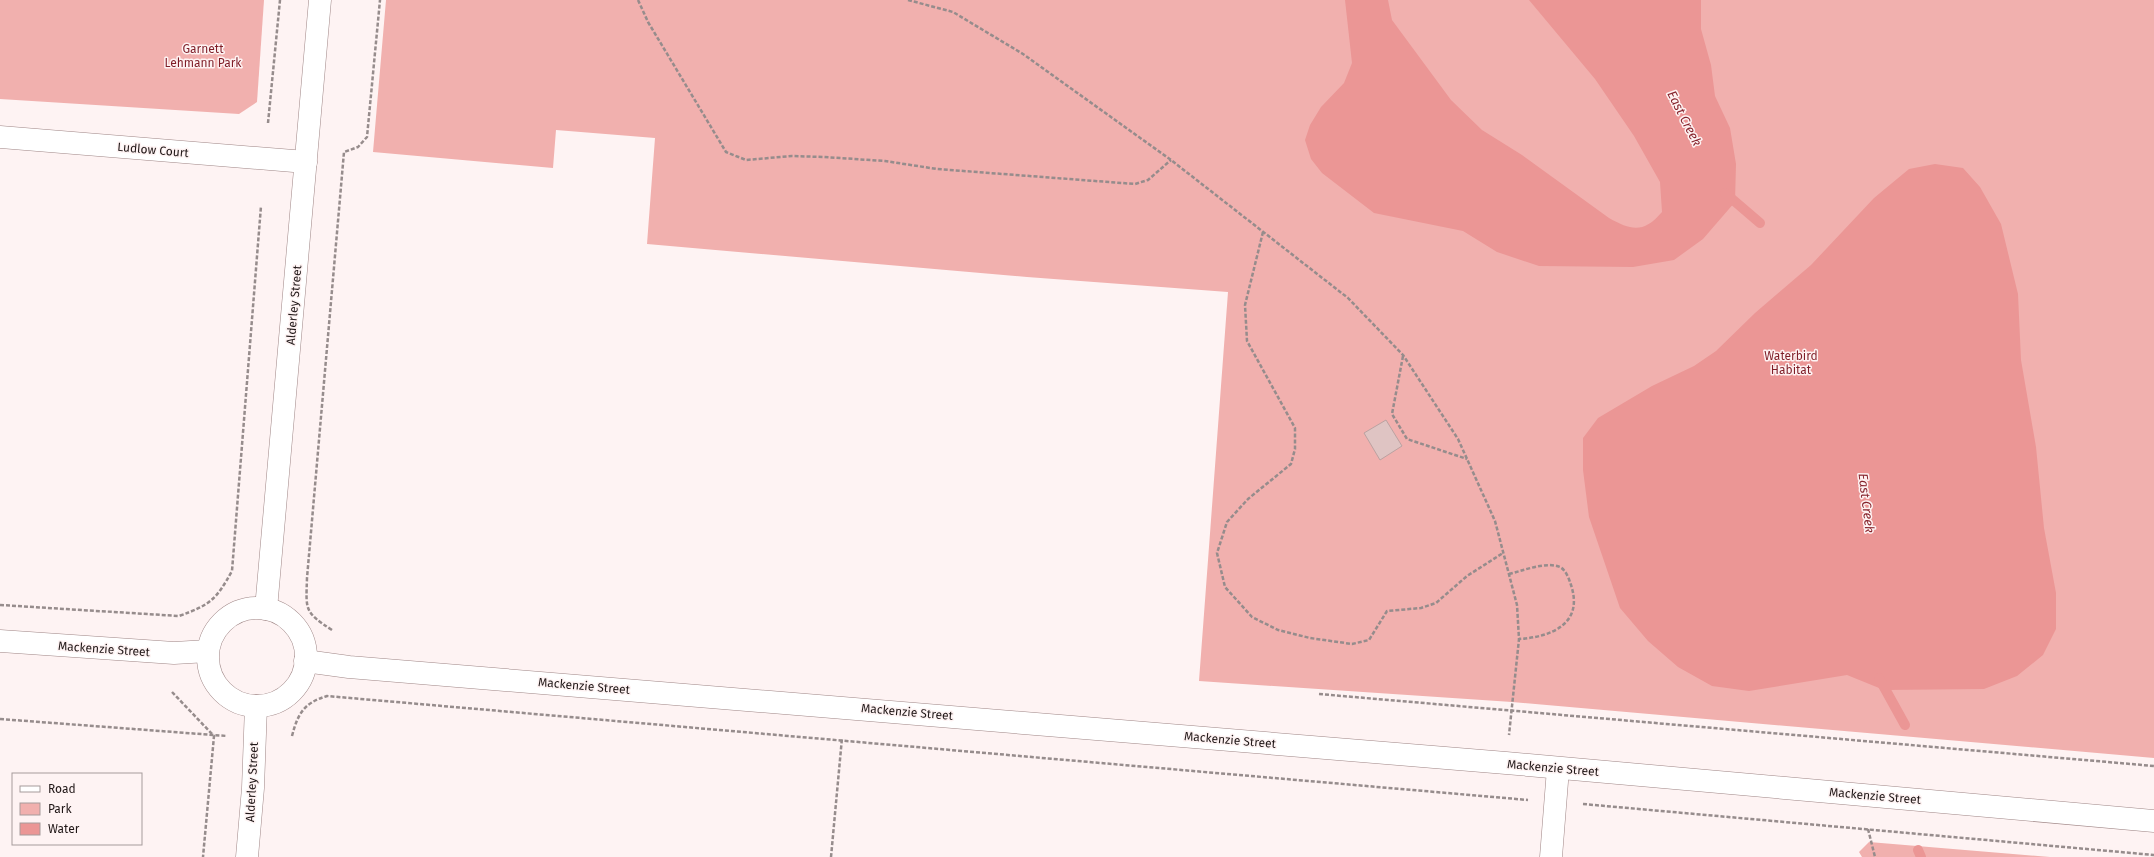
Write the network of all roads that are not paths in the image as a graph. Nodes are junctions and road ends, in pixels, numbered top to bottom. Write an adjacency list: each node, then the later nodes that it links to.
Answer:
1 (320, 0): 3 (main road, Alderley Street)
2 (0, 137): 3 (main road, Ludlow Court)
3 (306, 162): 4 (main road, Alderley Street)
4 (266, 609): 6 (main road); 7 (main road)
5 (0, 642): 6 (main road, Mackenzie Street)
6 (208, 652): 8 (main road)
7 (306, 661): 8 (main road); 9 (main road, Mackenzie Street)
8 (256, 706): 11 (main road, Alderley Street)
9 (1558, 768): 10 (main road, Mackenzie Street); 12 (main road)
10 (2154, 821)
11 (247, 857)
12 (1551, 857)

